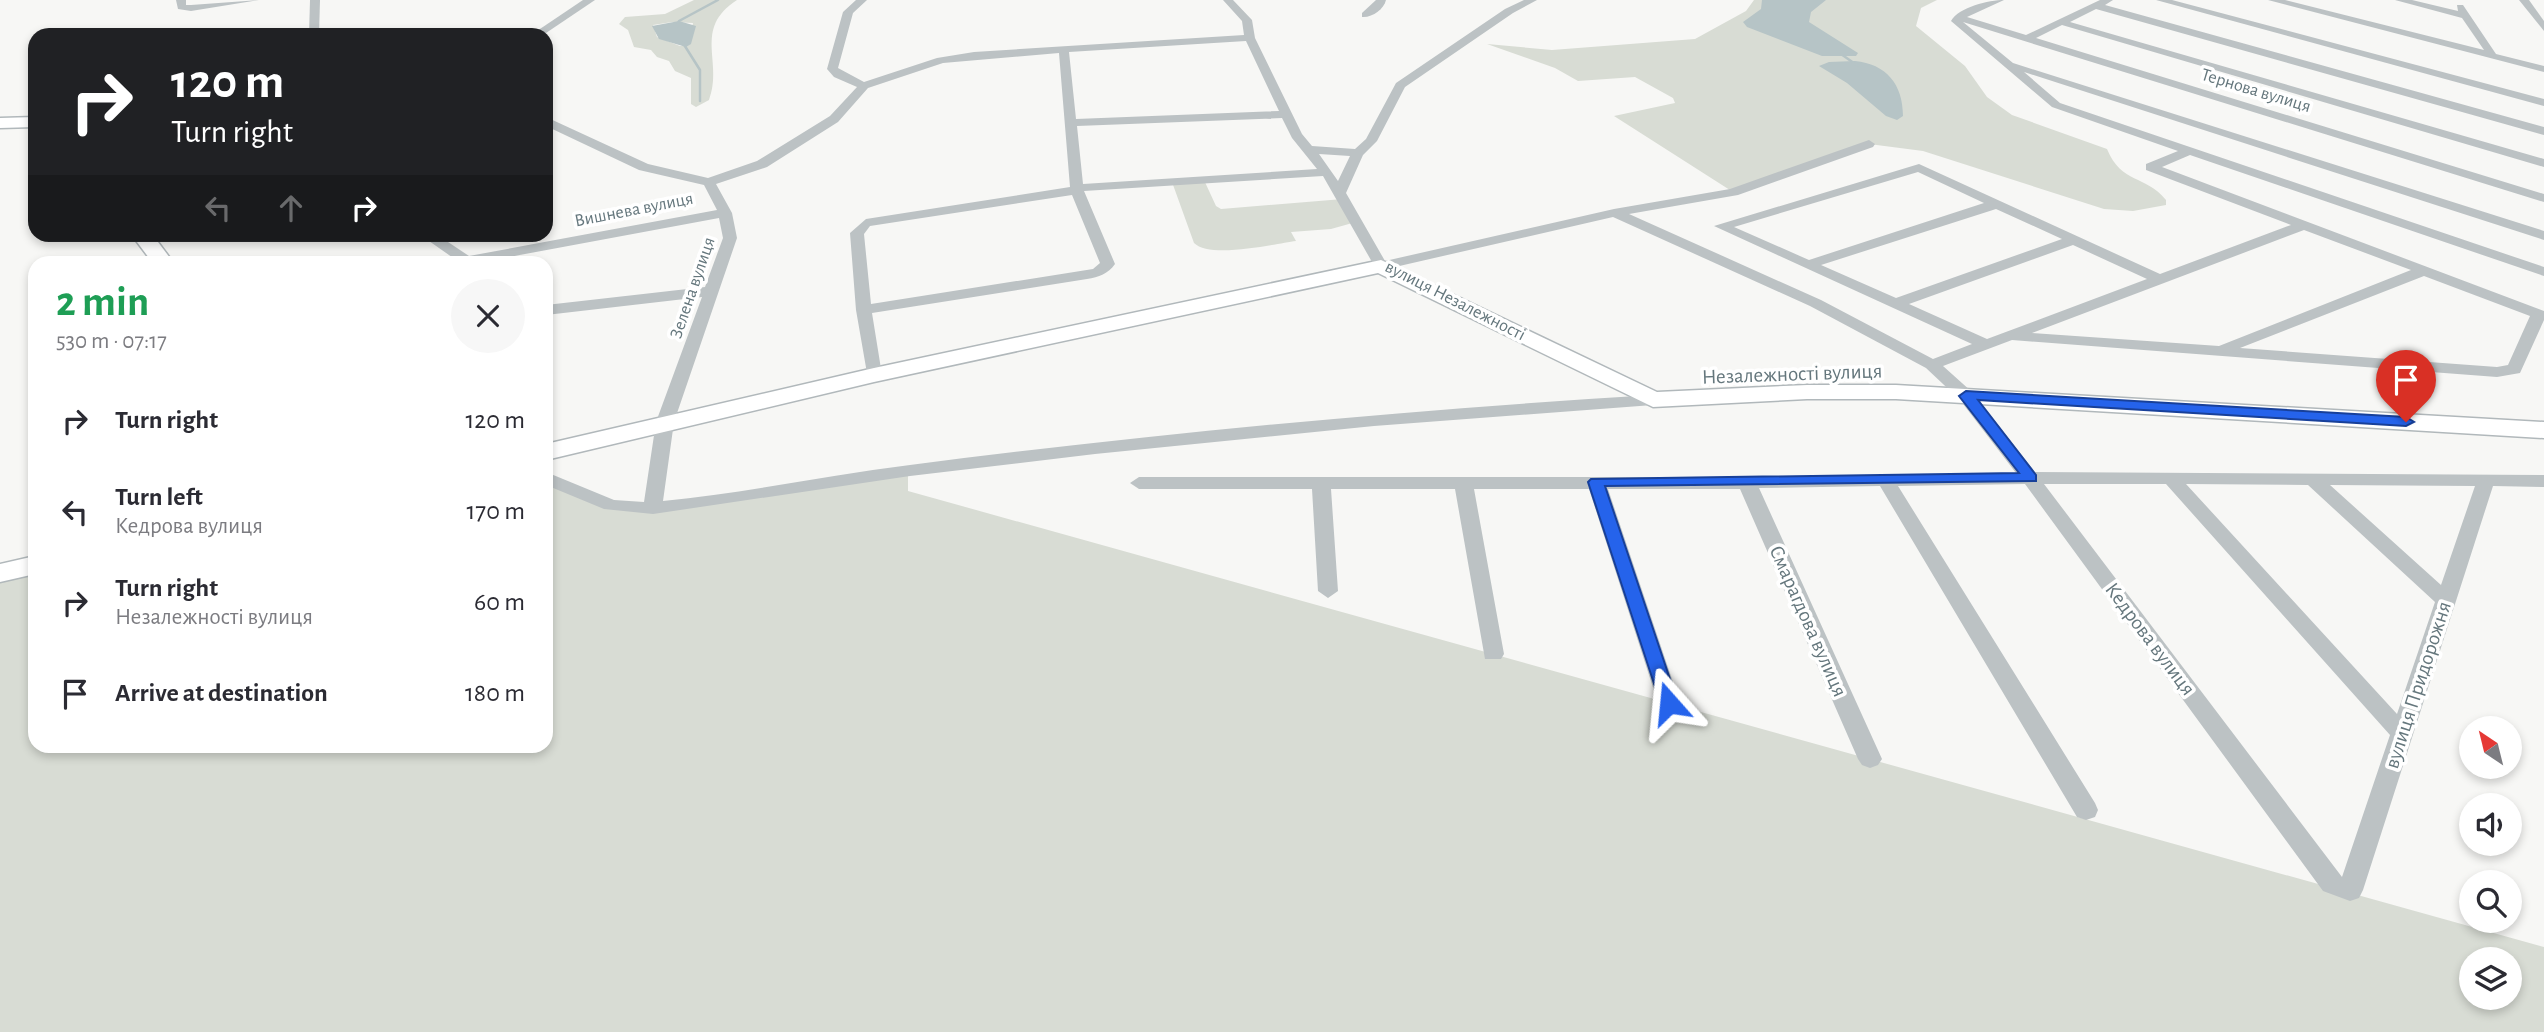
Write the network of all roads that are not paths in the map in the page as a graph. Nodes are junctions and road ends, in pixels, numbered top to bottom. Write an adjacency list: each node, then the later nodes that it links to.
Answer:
1 (181, 0): 2 (street)
2 (254, 0)
3 (315, 0): 22 (street)
4 (590, 0): 23 (street)
5 (862, 0): 31 (street)
6 (1228, 0): 25 (street)
7 (1381, 0): 17 (street)
8 (1532, 0): 42 (street)
9 (2000, 0): 20 (street)
10 (2109, 0): 16 (street)
11 (2161, 0): 32 (street)
12 (2273, 0): 28 (street)
13 (2400, 0): 18 (street)
14 (2456, 0): 18 (street)
15 (2524, 0): 19 (street)
16 (2096, 6): 21 (street); 38 (street)
17 (1366, 15)
18 (2466, 16): 28 (street)
19 (2539, 16): 24 (street)
20 (1958, 18): 26 (street, Тернова вулиця); 29 (street)
21 (2061, 22): 26 (street); 43 (street)
22 (313, 28)
23 (547, 28)
24 (2544, 28)
25 (1250, 38): 27 (street); 33 (street)
26 (2026, 38): 48 (street, Тернова вулиця)
27 (1063, 52): 31 (street); 37 (street)
28 (2492, 55): 30 (street)
29 (2010, 65): 41 (street); 53 (street)
30 (2544, 69)
31 (864, 86): 45 (street)
32 (2544, 103)
33 (1288, 114): 37 (street); 40 (street)
34 (28, 122): 35 (street)
35 (0, 123)
36 (553, 124): 45 (street)
37 (1072, 124): 46 (street)
38 (2544, 131)
39 (1869, 144): 51 (street)
40 (1309, 150): 42 (street); 44 (street)
41 (2189, 151): 52 (street); 61 (street)
42 (1358, 153): 47 (street)
43 (2544, 163)
44 (1327, 172): 46 (street); 47 (street)
45 (709, 182): 50 (street, Зелена вулиця)
46 (1077, 189): 67 (street); 67 (street)
47 (1339, 193): 59 (street)
48 (2544, 198)
49 (1996, 204): 54 (street); 58 (street); 58 (street)
50 (725, 213): 57 (street, Вишнева вулиця); 63 (street, Зелена вулиця)
51 (1614, 213): 59 (street); 72 (street, Кедрова вулиця)
52 (2303, 225): 60 (street); 62 (street)
53 (2544, 236)
54 (2073, 240): 62 (street); 65 (street)
55 (438, 242): 56 (street, Вишнева вулиця)
56 (458, 256)
57 (499, 256)
58 (1808, 265): 65 (street)
59 (1381, 266): 73 (street); 75 (street, Незалежності вулиця)
60 (2425, 270): 68 (street); 71 (street)
61 (2544, 272)
62 (2157, 278): 69 (street)
63 (711, 291): 66 (street); 76 (street, Зелена вулиця)
64 (2544, 296): 68 (street)
65 (1895, 304): 70 (street)
66 (553, 309)
67 (864, 310): 73 (street)
68 (2542, 314): 71 (street)
69 (2005, 335): 70 (street); 71 (street)
70 (1983, 344): 72 (street)
71 (2222, 349)
72 (1932, 365): 74 (street, Кедрова вулиця)
73 (874, 375): 76 (street)
74 (1966, 396): 75 (street, Незалежності вулиця); 77 (street, Незалежності вулиця); 79 (street, Кедрова вулиця)
75 (1653, 400): 91 (street)
76 (665, 422): 78 (street); 91 (street, Зелена вулиця)
77 (2544, 430)
78 (553, 450)
79 (2030, 478): 80 (street); 84 (street); 101 (street, Кедрова вулиця)
80 (2170, 478): 81 (street); 98 (street)
81 (2312, 479): 82 (street); 95 (street)
82 (2486, 480): 85 (street); 95 (street, вулиця Придорожня)
83 (553, 481): 91 (street)
84 (1886, 481): 88 (street); 100 (street)
85 (2544, 481)
86 (1596, 482): 88 (street); 90 (street); 97 (street)
87 (1139, 483): 89 (street)
88 (1747, 483): 99 (street, Смарагдова вулиця)
89 (1321, 484): 90 (street); 94 (street)
90 (1464, 484): 96 (street)
91 (653, 508)
92 (28, 567): 93 (street)
93 (0, 573)
94 (1328, 591)
95 (2446, 601): 98 (street, вулиця Придорожня)
96 (1493, 654)
97 (1669, 703)
98 (2402, 734): 101 (street, вулиця Придорожня)
99 (1870, 759)
100 (2086, 810)
101 (2341, 887)

